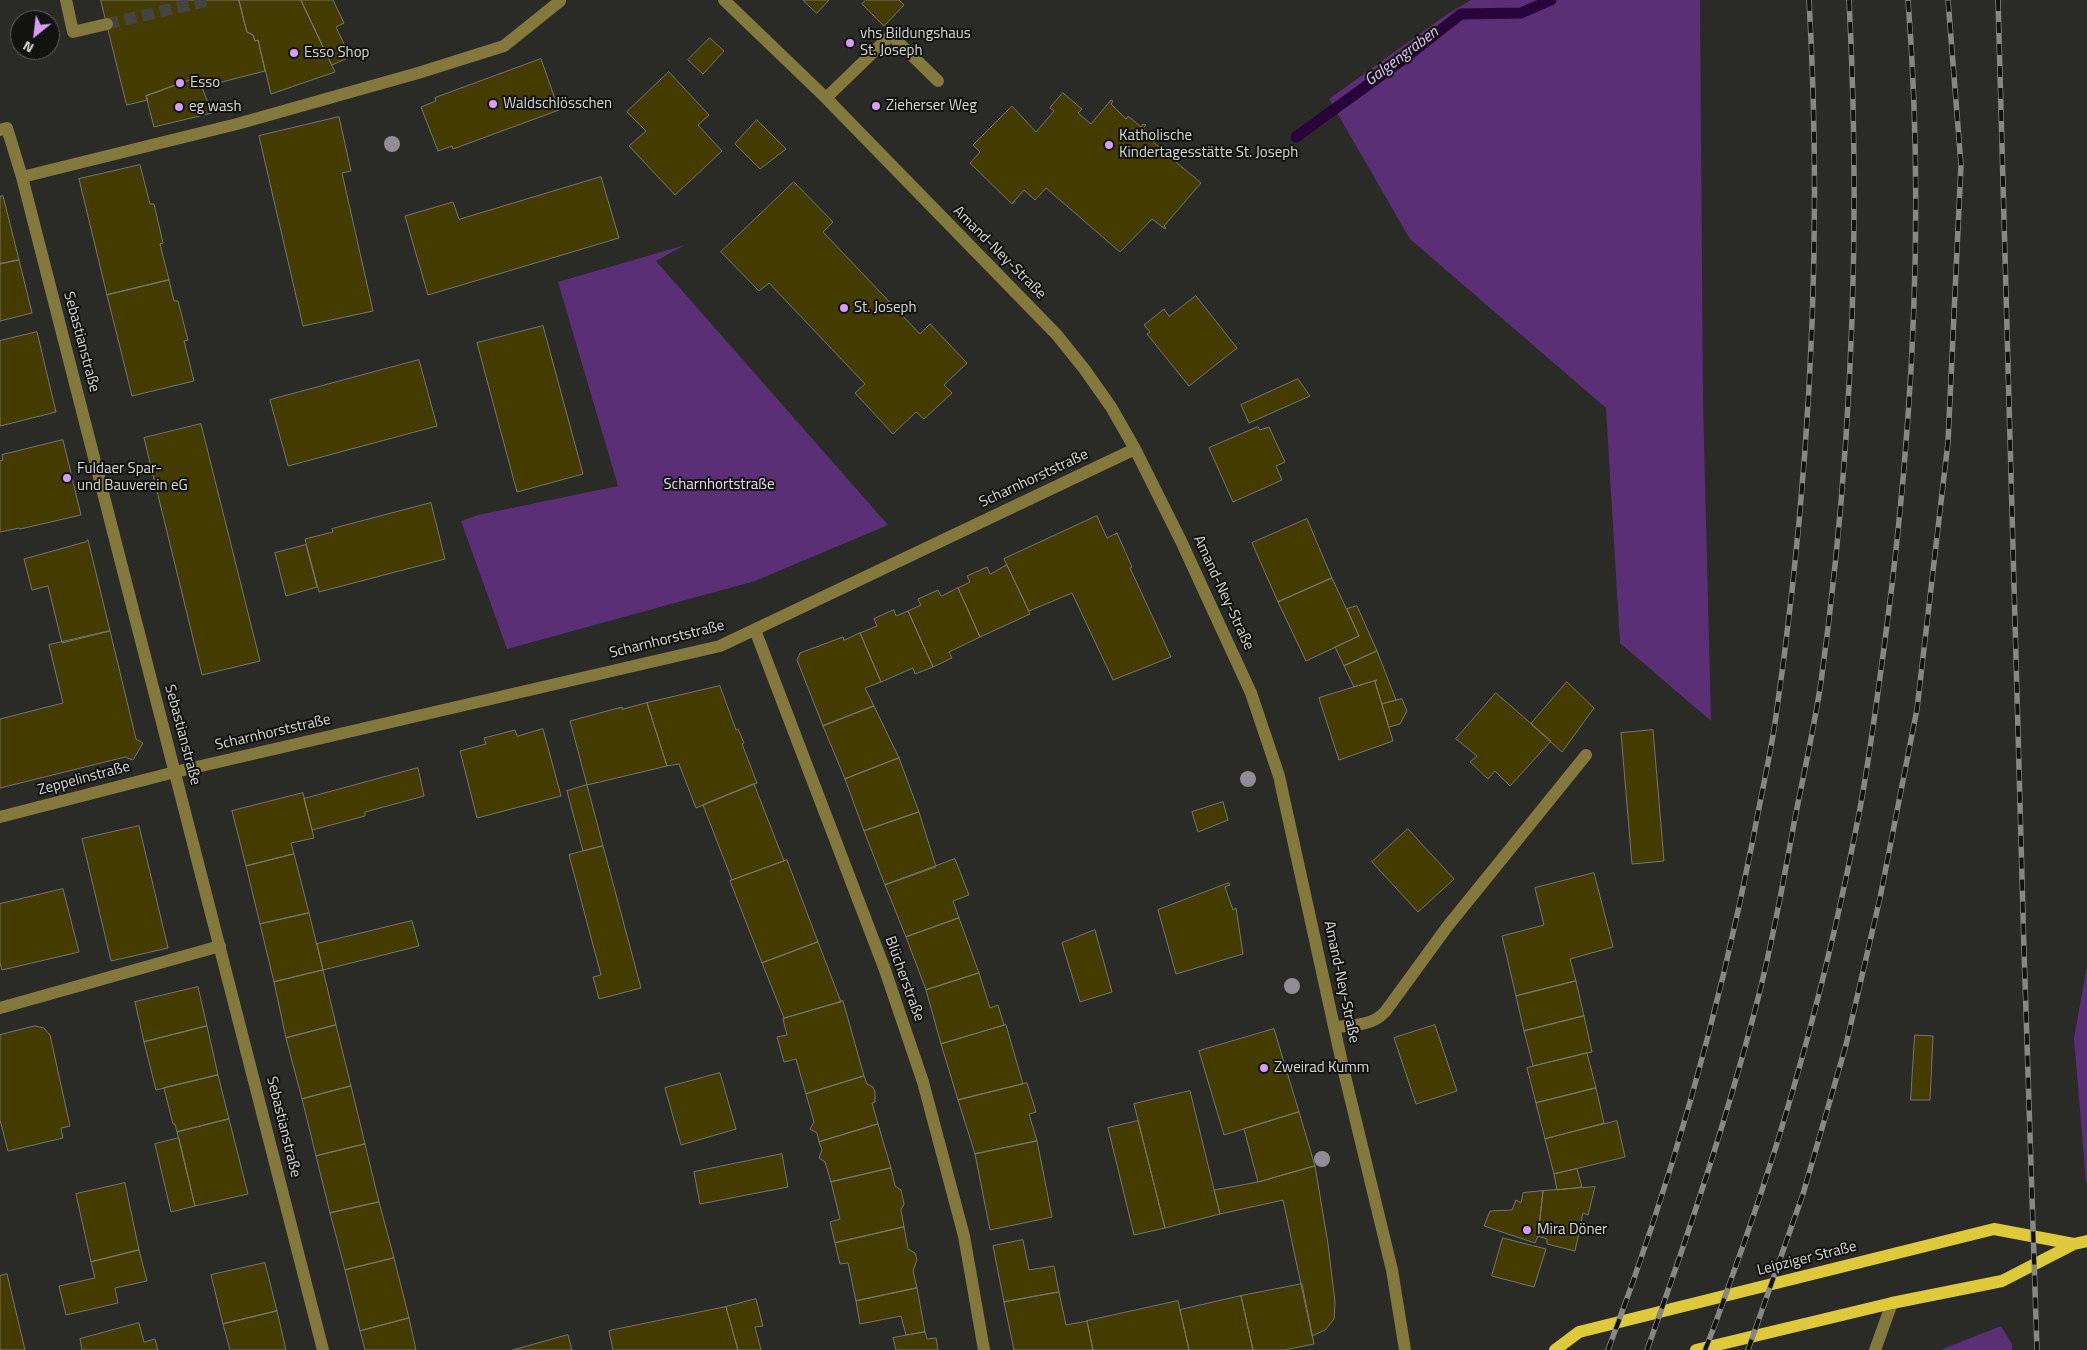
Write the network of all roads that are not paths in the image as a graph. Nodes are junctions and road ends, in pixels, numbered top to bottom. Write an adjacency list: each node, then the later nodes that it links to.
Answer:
1 (66, 0): 4 (street)
2 (724, 0): 6 (street, Amand-Ney-Straße)
3 (560, 1): 8 (street)
4 (107, 24)
5 (938, 81): 6 (street)
6 (826, 98): 9 (street, Amand-Ney-Straße)
7 (4, 129): 8 (street, Sebastianstraße)
8 (22, 177): 12 (street, Sebastianstraße)
9 (1135, 449): 10 (street, Scharnhorststraße); 16 (street, Amand-Ney-Straße)
10 (755, 630): 12 (street, Scharnhorststraße); 21 (street, Blücherstraße)
11 (1586, 755): 16 (street)
12 (176, 772): 13 (street, Zeppelinstraße); 14 (street, Sebastianstraße)
13 (0, 817)
14 (220, 946): 15 (street); 20 (street, Sebastianstraße)
15 (0, 1008)
16 (1334, 1027): 22 (street, Amand-Ney-Straße)
17 (2087, 1241): 18 (main road, Leipziger Straße)
18 (2074, 1244): 19 (main road, Leipziger Straße); 23 (main road, Leipziger Straße)
19 (1892, 1303): 24 (main road, Leipziger Straße); 25 (street)
20 (323, 1350)
21 (984, 1350)
22 (1405, 1350)
23 (1555, 1350)
24 (1696, 1350)
25 (1875, 1350)

